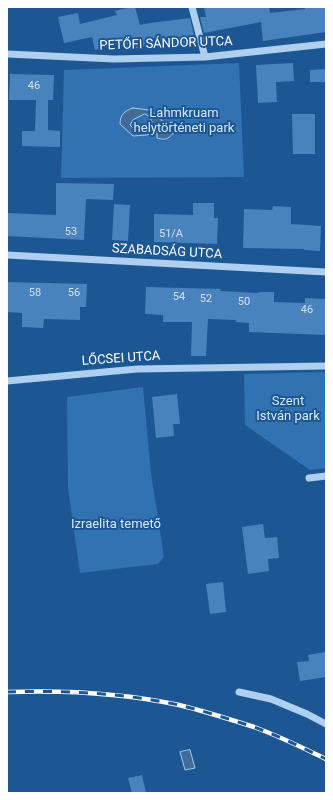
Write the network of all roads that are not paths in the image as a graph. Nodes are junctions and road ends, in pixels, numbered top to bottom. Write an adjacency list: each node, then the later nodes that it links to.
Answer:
1 (192, 7): 4 (street)
2 (326, 44): 4 (street, PETŐFI SÁNDOR UTCA)
3 (7, 54): 4 (street, PETŐFI SÁNDOR UTCA)
4 (205, 57)
5 (7, 255): 6 (street, SZABADSÁG UTCA)
6 (326, 272)
7 (326, 366): 8 (street, LŐCSEI UTCA)
8 (7, 381)
9 (326, 476): 10 (street)
10 (309, 478)
11 (239, 692): 12 (street)
12 (326, 724)

